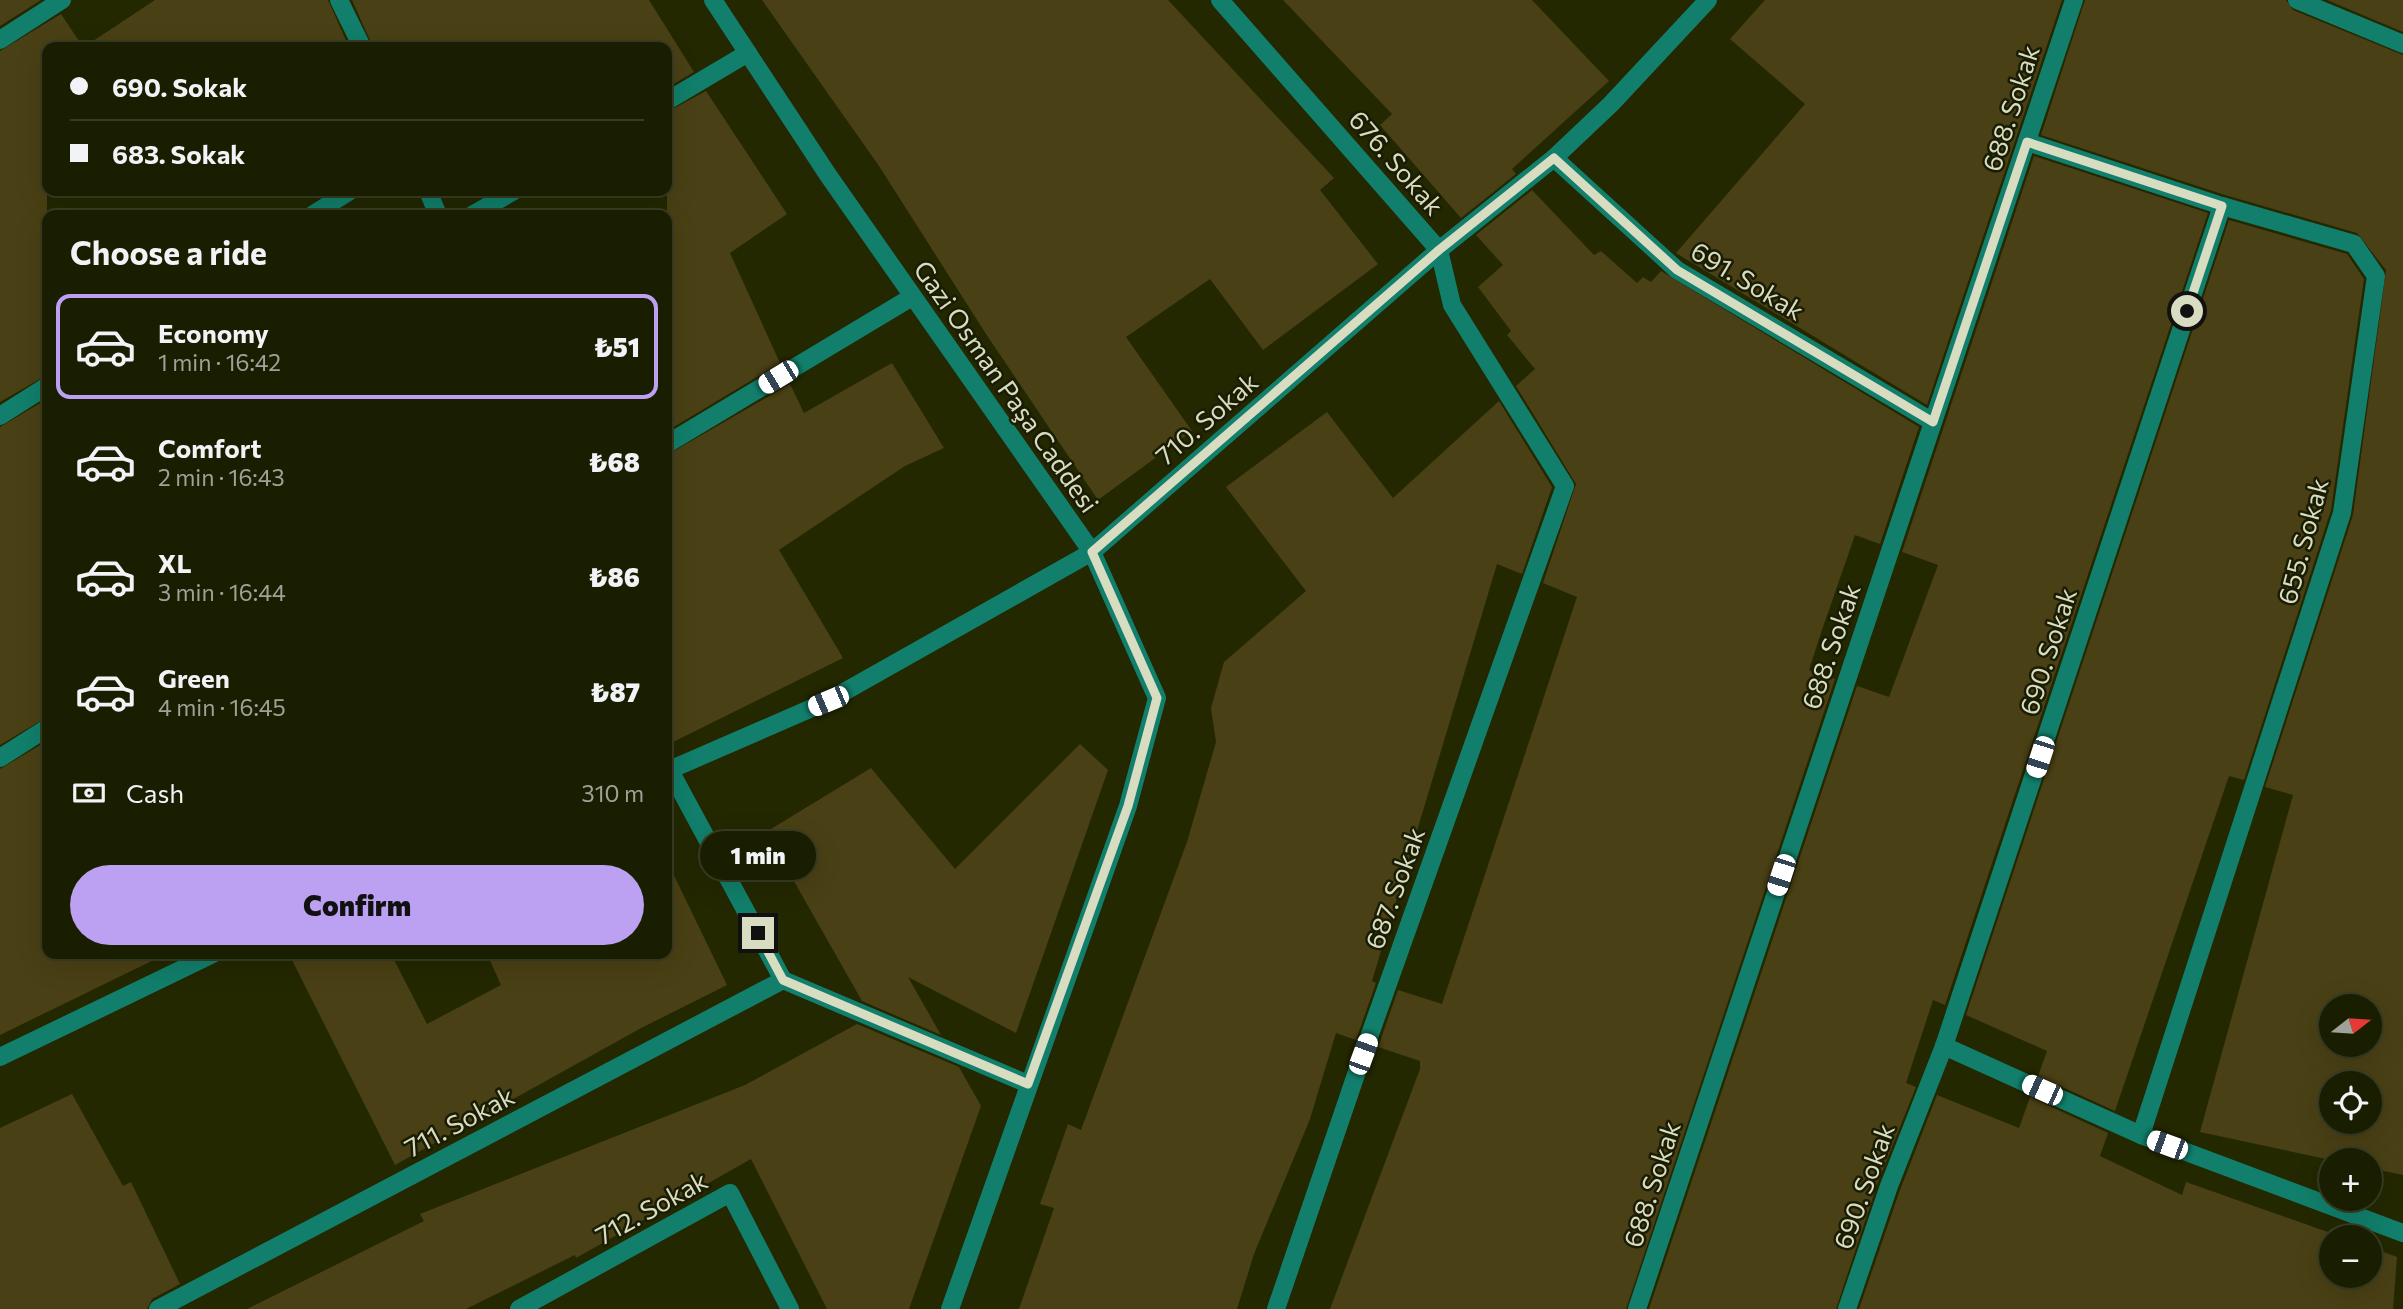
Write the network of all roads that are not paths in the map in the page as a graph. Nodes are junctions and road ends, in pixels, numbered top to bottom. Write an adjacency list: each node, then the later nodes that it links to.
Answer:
1 (62, 0): 8 (street)
2 (339, 0): 9 (street)
3 (713, 0): 11 (street, Gazi Osman Paşa Caddesi)
4 (1220, 0): 20 (street, 676. Sokak)
5 (1708, 0): 14 (street, 710. Sokak)
6 (2074, 0): 13 (street, 688. Sokak)
7 (2297, 0): 10 (street)
8 (0, 40)
9 (360, 42)
10 (2403, 44)
11 (748, 53): 12 (street); 21 (street, Gazi Osman Paşa Caddesi)
12 (672, 98)
13 (2027, 142): 17 (street, 655. Sokak); 24 (street, 688. Sokak)
14 (1554, 158): 20 (street, 710. Sokak); 24 (street, 691. Sokak)
15 (342, 196): 18 (street)
16 (505, 196): 19 (street)
17 (2222, 206): 34 (street, 690. Sokak); 37 (street, 655. Sokak)
18 (320, 210)
19 (481, 210)
20 (1439, 250): 26 (street, 676. Sokak); 27 (street, 710. Sokak)
21 (912, 297): 25 (street); 27 (street, Gazi Osman Paşa Caddesi)
22 (42, 389): 23 (street)
23 (0, 416)
24 (1933, 422): 44 (street, 688. Sokak)
25 (672, 441)
26 (1565, 486): 43 (street, 687. Sokak)
27 (1092, 552): 30 (street, 710. Sokak); 36 (street, Gazi Osman Paşa Caddesi)
28 (42, 731): 29 (street)
29 (0, 758)
30 (672, 767)
31 (672, 776): 33 (street)
32 (202, 959): 35 (street)
33 (783, 980): 36 (street); 39 (street, 711. Sokak)
34 (1944, 1046): 37 (street); 45 (street, 690. Sokak)
35 (0, 1057)
36 (1028, 1084): 42 (street, Gazi Osman Paşa Caddesi)
37 (2141, 1135): 38 (street)
38 (2403, 1233)
39 (158, 1309)
40 (519, 1309): 41 (street, 712. Sokak)
41 (790, 1309)
42 (950, 1309)
43 (1276, 1309)
44 (1637, 1309)
45 (1847, 1309)

